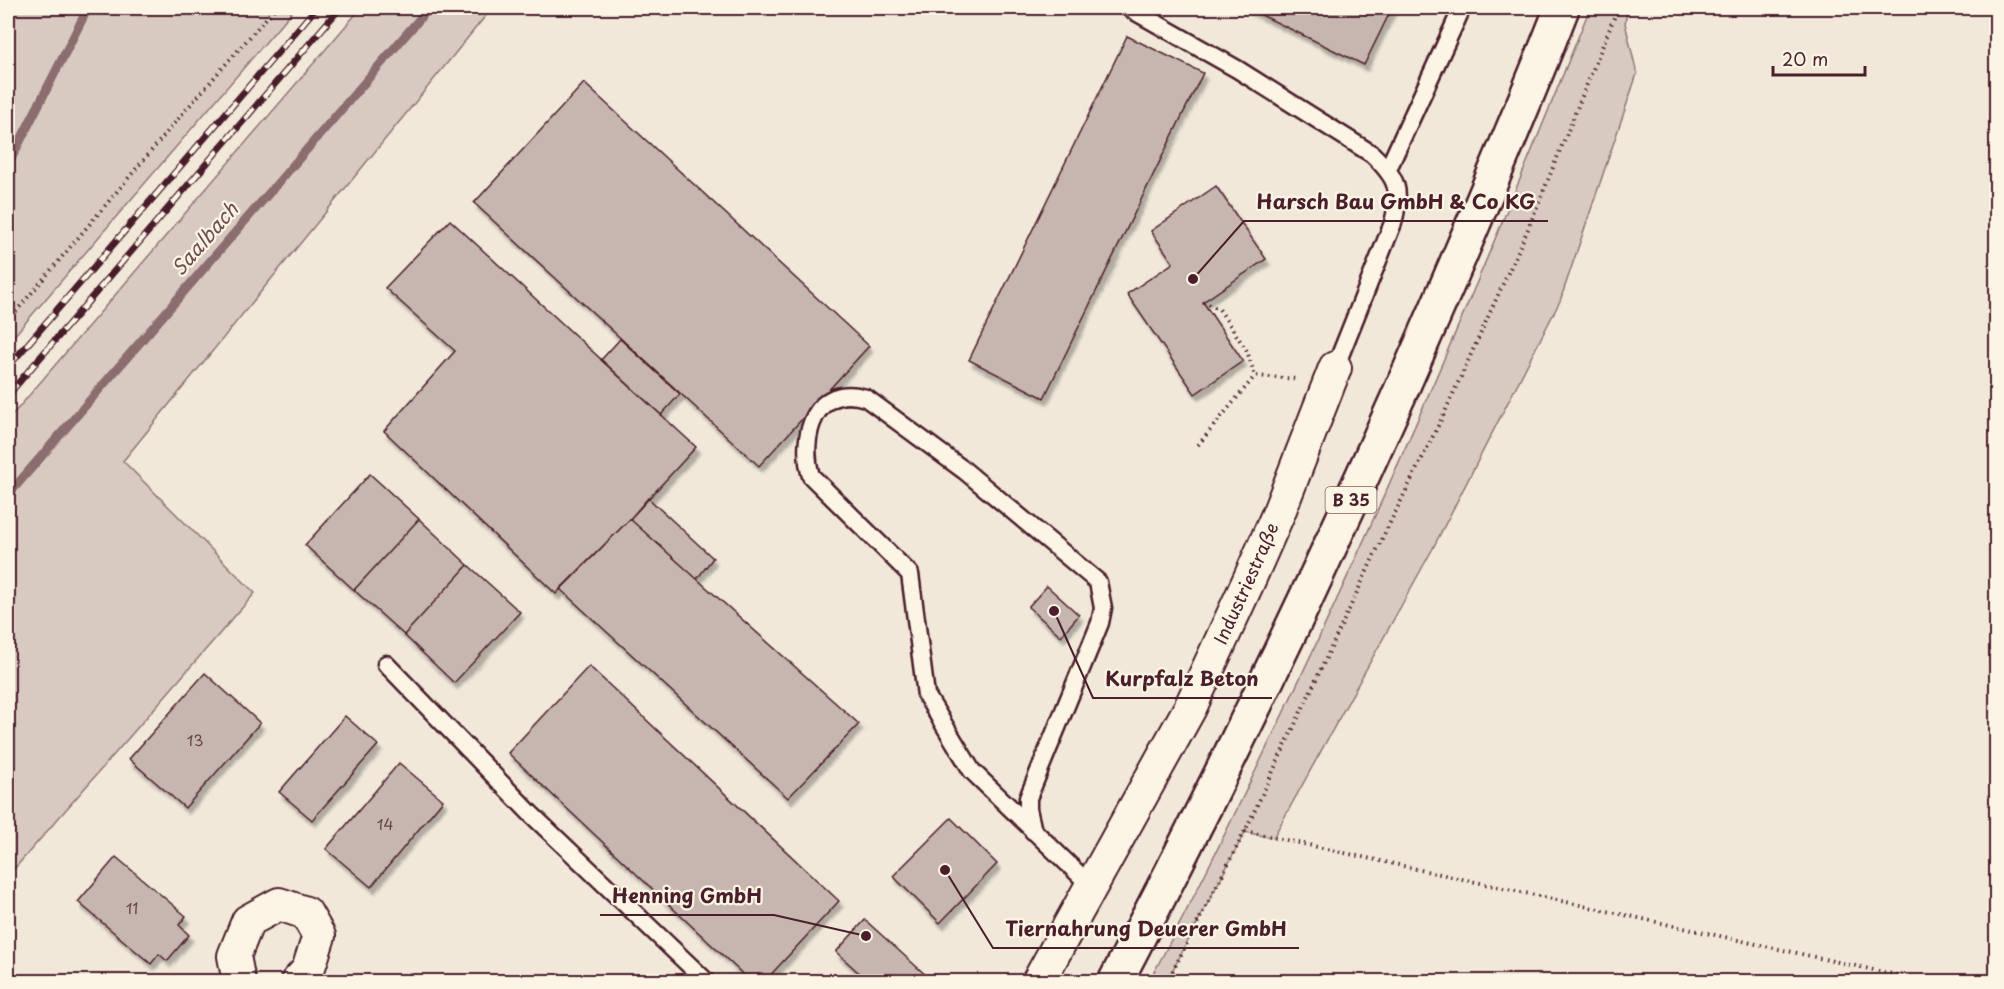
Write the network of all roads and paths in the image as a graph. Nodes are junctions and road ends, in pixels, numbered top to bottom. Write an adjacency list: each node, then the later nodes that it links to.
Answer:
1 (275, 8): 8 (path)
2 (1130, 8): 6 (lane)
3 (1462, 8): 6 (lane)
4 (1562, 8): 20 (main road, B 35)
5 (1618, 8): 14 (path)
6 (1388, 169): 9 (lane)
7 (1203, 302): 10 (path)
8 (8, 321)
9 (1332, 374): 10 (path); 15 (street, Industriestraße)
10 (1255, 376): 11 (path)
11 (1198, 445)
12 (386, 664): 18 (lane)
13 (1034, 831): 13 (lane); 15 (lane)
14 (1245, 831): 21 (path); 22 (path)
15 (1091, 886): 19 (street, Industriestraße)
16 (239, 981): 17 (street)
17 (297, 981)
18 (707, 981)
19 (1038, 981)
20 (1115, 981)
21 (1167, 981)
22 (1928, 981)

